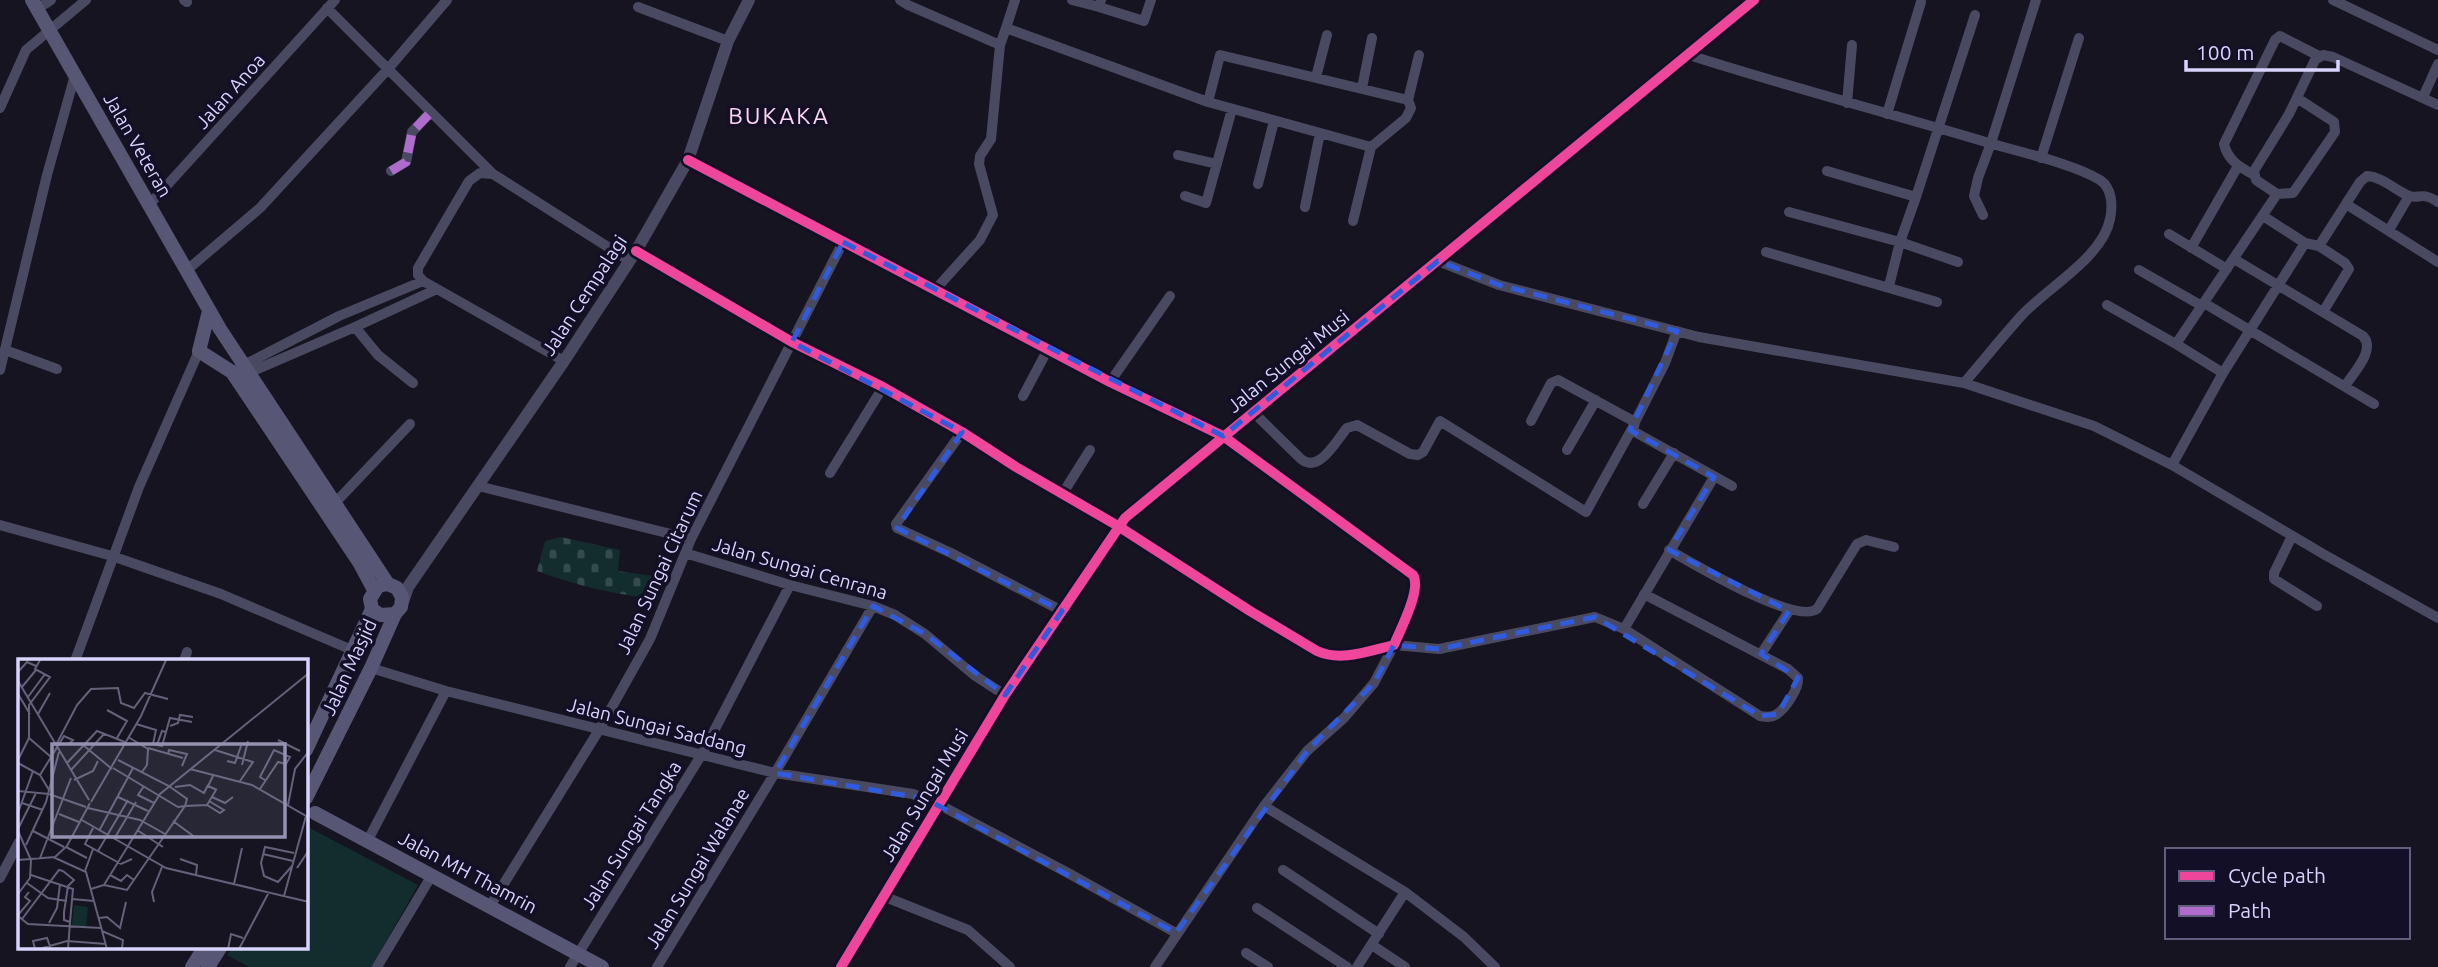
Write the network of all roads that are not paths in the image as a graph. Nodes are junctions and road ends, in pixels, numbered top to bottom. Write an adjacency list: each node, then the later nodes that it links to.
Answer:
1 (51, 0): 18 (street)
2 (86, 0): 18 (street)
3 (335, 0): 16 (street, Jalan Anoa)
4 (447, 0): 31 (street)
5 (749, 0): 23 (street, Jalan Cempalagi)
6 (900, 0): 24 (street)
7 (1015, 0): 19 (street)
8 (1072, 0): 14 (street)
9 (1151, 0): 14 (street)
10 (1754, 0): 28 (street, Jalan Sungai Musi)
11 (2036, 0): 48 (street)
12 (2333, 0): 26 (street)
13 (1921, 2): 44 (street)
14 (1100, 4)
15 (638, 7): 23 (street)
16 (327, 8): 31 (street); 65 (street, Jalan Anoa)
17 (1975, 15): 46 (street)
18 (41, 16): 32 (main road, Jalan Veteran); 41 (street)
19 (1006, 29): 24 (street); 38 (street)
20 (1327, 35): 33 (street)
21 (1372, 38): 34 (street)
22 (2079, 38): 51 (street)
23 (728, 41): 52 (street, Jalan Cempalagi)
24 (1000, 45): 92 (street)
25 (1852, 46): 39 (street)
26 (2438, 50)
27 (1419, 55): 37 (street)
28 (1689, 55): 39 (street); 82 (street, Jalan Sungai Musi)
29 (2319, 56): 35 (street); 36 (street); 54 (street)
30 (2438, 64): 35 (street)
31 (388, 69): 43 (street); 87 (street)
32 (75, 75): 65 (main road, Jalan Veteran); 105 (street)
33 (1316, 77): 34 (street); 38 (street)
34 (1362, 88): 37 (street)
35 (2423, 97): 40 (street)
36 (2297, 98): 58 (street); 60 (street)
37 (1408, 100): 49 (street)
38 (1208, 102): 42 (street)
39 (1847, 103): 44 (street)
40 (2438, 105)
41 (0, 108)
42 (1232, 109): 45 (street); 53 (street)
43 (430, 113): 55 (street); 57 (street)
44 (1887, 114): 46 (street)
45 (1274, 121): 47 (street); 59 (street)
46 (1939, 128): 48 (street); 63 (street)
47 (1320, 133): 49 (street); 67 (street)
48 (1991, 143): 51 (street); 69 (street)
49 (1371, 147): 71 (street)
50 (1178, 155): 53 (street)
51 (2041, 159): 114 (street)
52 (688, 160): 74 (street); 80 (street, Jalan Cempalagi)
53 (1217, 164): 61 (street)
54 (2238, 166): 58 (street); 78 (street)
55 (391, 171)
56 (1827, 171): 63 (street)
57 (493, 174): 80 (street); 88 (street)
58 (2254, 175): 60 (street)
59 (1258, 184)
60 (2277, 194): 70 (street)
61 (1185, 196)
62 (2409, 196): 64 (street); 66 (street); 72 (street)
63 (1916, 197): 75 (street)
64 (2438, 202)
65 (150, 204): 87 (main road, Jalan Veteran)
66 (2346, 204): 72 (street); 77 (street)
67 (1306, 207)
68 (1789, 212): 75 (street)
69 (1983, 215)
70 (2263, 216): 76 (street); 81 (street)
71 (1353, 221)
72 (2389, 230): 84 (street)
73 (2169, 234): 78 (street)
74 (843, 242): 92 (street); 102 (street, Jalan Sungai Citarum)
75 (1900, 242): 83 (street); 89 (street)
76 (2305, 243): 77 (street); 90 (street)
77 (2319, 246): 98 (street)
78 (2191, 248): 85 (street)
79 (1766, 251): 89 (street)
80 (633, 256): 102 (street); 107 (street, Jalan Cempalagi)
81 (2234, 259): 85 (street); 90 (street)
82 (1438, 261): 100 (street); 120 (street, Jalan Sungai Musi)
83 (1958, 262)
84 (2438, 262)
85 (2227, 269): 95 (street)
86 (2139, 270): 95 (street)
87 (187, 271): 97 (main road, Jalan Veteran)
88 (423, 281): 91 (street); 110 (street)
89 (1889, 286): 94 (street)
90 (2277, 286): 98 (street); 101 (street)
91 (437, 289): 99 (street); 107 (street)
92 (934, 291): 104 (street)
93 (1170, 296): 112 (street)
94 (1937, 302)
95 (2203, 304): 101 (street); 103 (street)
96 (2107, 305): 103 (street)
97 (209, 311): 106 (main road); 110 (main road, Jalan Veteran)
98 (2323, 312): 115 (street)
99 (355, 327): 110 (street); 113 (street)
100 (1678, 331): 114 (street); 123 (street)
101 (2250, 331): 111 (street); 115 (street)
102 (792, 342): 116 (street); 140 (street, Jalan Sungai Citarum)
103 (2176, 344): 111 (street)
104 (1048, 349): 112 (street); 117 (street)
105 (5, 350): 108 (street); 109 (street)
106 (199, 351): 110 (main road, Jalan Veteran); 144 (street)
107 (564, 361): 132 (street, Jalan Cempalagi)
108 (57, 369)
109 (0, 370)
110 (240, 372): 135 (main road, Jalan Veteran); 145 (main road, Jalan Veteran)
111 (2223, 373): 129 (street)
112 (1110, 382): 125 (street)
113 (413, 383)
114 (1968, 385): 129 (street)
115 (2346, 386): 119 (street)
116 (883, 387): 124 (street); 130 (street)
117 (1023, 396)
118 (1596, 400): 121 (street); 123 (street); 127 (street)
119 (2374, 404)
120 (1252, 412): 123 (street); 125 (street, Jalan Sungai Musi)
121 (1531, 421)
122 (410, 424): 135 (street)
123 (1634, 424): 128 (street)
124 (962, 432): 134 (street); 152 (street)
125 (1223, 436): 138 (street, Jalan Sungai Musi); 156 (street)
126 (1090, 450): 134 (street)
127 (1567, 450)
128 (1674, 453): 131 (street); 136 (street)
129 (2172, 465): 139 (street)
130 (830, 473)
131 (1714, 477): 133 (street); 142 (street)
132 (478, 486): 140 (street, Jalan Sungai Cenrana); 147 (street, Jalan Cempalagi)
133 (1732, 486)
134 (1063, 493): 138 (street)
135 (335, 503): 145 (main road, Jalan Veteran)
136 (1643, 504)
137 (0, 525): 144 (street)
138 (1118, 526): 152 (street, Jalan Sungai Musi); 156 (street)
139 (2292, 536): 150 (street); 154 (street)
140 (691, 539): 143 (street, Jalan Sungai Citarum)
141 (1894, 547): 153 (street)
142 (1669, 551): 148 (street); 153 (street)
143 (685, 552): 146 (street, Jalan Sungai Cenrana); 163 (street, Jalan Sungai Citarum)
144 (112, 556): 157 (street); 159 (street)
145 (365, 559): 147 (main road, Jalan Veteran)
146 (790, 585): 149 (street, Jalan Sungai Cenrana); 165 (street, Jalan Sungai Tangka)
147 (394, 594): 151 (main road, Jalan Masjid); 151 (main road); 160 (main road, Jalan Masjid)
148 (1644, 594): 155 (street); 158 (street)
149 (873, 606): 162 (street, Jalan Sungai Cenrana); 166 (street, Jalan Sungai Walanae)
150 (2317, 606)
151 (372, 609): 157 (main road, Jalan Masjid)
152 (1062, 611): 162 (street, Jalan Sungai Musi)
153 (1789, 611): 158 (street)
154 (2438, 618)
155 (1624, 629): 156 (street); 158 (street)
156 (1394, 645): 169 (street)
157 (352, 650): 164 (main road, Jalan Masjid)
158 (1761, 654)
159 (76, 659)
160 (371, 668): 161 (street, Jalan Sungai Saddang); 167 (main road, Jalan Masjid)
161 (446, 691): 163 (street, Jalan Sungai Saddang); 171 (street)
162 (1005, 695): 168 (street, Jalan Sungai Musi)
163 (599, 730): 165 (street, Jalan Sungai Saddang); 178 (street, Jalan Sungai Citarum)
164 (308, 746)
165 (702, 754): 166 (street, Jalan Sungai Saddang); 186 (street, Jalan Sungai Tangka)
166 (775, 773): 168 (street, Jalan Sungai Saddang); 192 (street, Jalan Sungai Walanae)
167 (308, 793): 170 (main road)
168 (938, 804): 177 (street, Jalan Sungai Musi); 180 (street, Jalan Sungai Saddang)
169 (1264, 806): 176 (street); 180 (street)
170 (311, 814): 171 (main road, Jalan MH Thamrin)
171 (368, 840): 174 (main road, Jalan MH Thamrin)
172 (18, 844): 175 (street)
173 (1283, 870): 181 (street)
174 (432, 875): 178 (main road, Jalan MH Thamrin); 189 (street)
175 (0, 878)
176 (1405, 892): 181 (street); 200 (street)
177 (883, 896): 193 (street, Jalan Sungai Musi); 194 (street)
178 (490, 906): 186 (main road, Jalan MH Thamrin)
179 (1257, 908): 197 (street)
180 (1176, 933): 195 (street)
181 (1379, 934): 182 (street)
182 (1372, 945): 198 (street); 199 (street)
183 (203, 950): 187 (main road)
184 (219, 950): 188 (main road)
185 (1246, 953): 196 (street)
186 (578, 954): 190 (street, Jalan Sungai Tangka); 191 (main road, Jalan MH Thamrin)
187 (192, 967)
188 (208, 967)
189 (377, 967)
190 (570, 967)
191 (602, 967)
192 (657, 967)
193 (841, 967)
194 (1010, 967)
195 (1155, 967)
196 (1268, 967)
197 (1346, 967)
198 (1357, 967)
199 (1405, 967)
200 (1495, 967)

